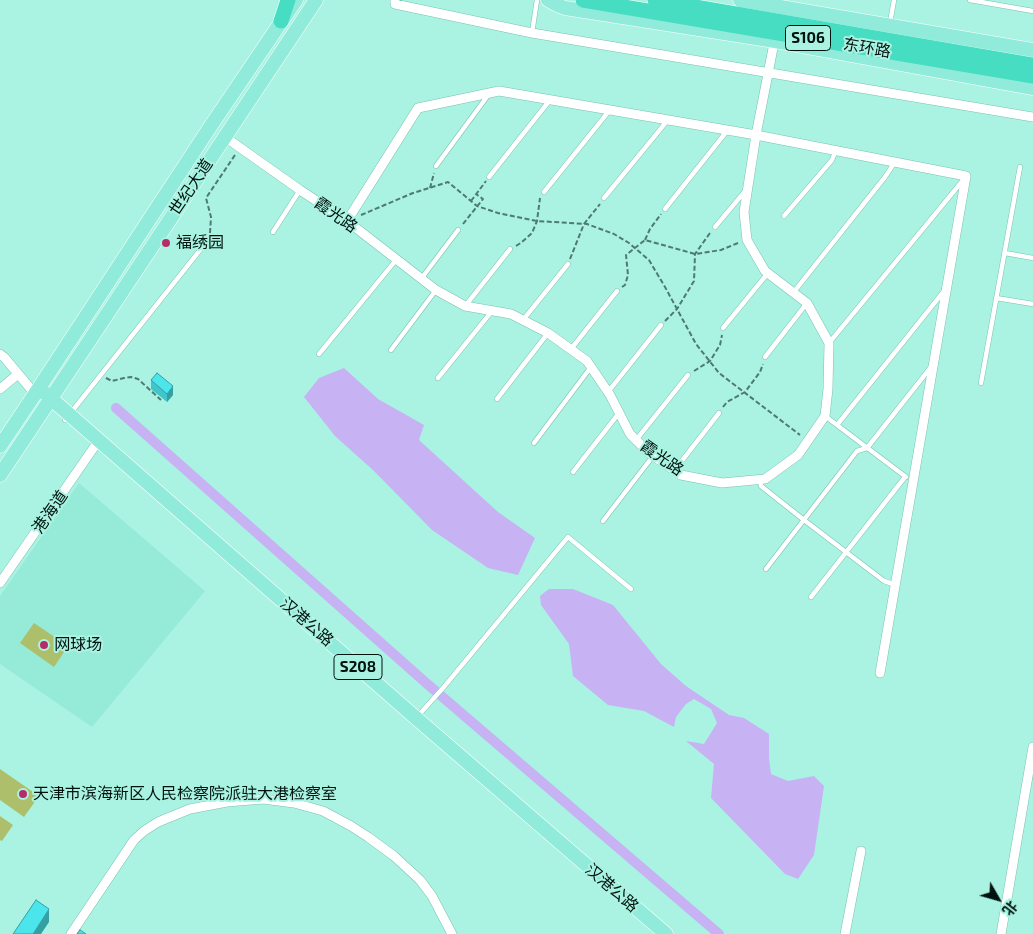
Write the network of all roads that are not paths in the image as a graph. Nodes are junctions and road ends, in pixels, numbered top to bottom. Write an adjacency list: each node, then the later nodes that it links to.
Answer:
1 (288, 0): 14 (highway)
2 (296, 0): 14 (main road, 世纪大道)
3 (316, 0): 30 (main road, 世纪大道)
4 (395, 0): 15 (street)
5 (538, 0): 15 (lane)
6 (548, 0): 17 (main road)
7 (583, 0): 17 (highway, 东环路 / S106)
8 (655, 0): 12 (highway, 东环路 / S106)
9 (740, 0): 16 (main road)
10 (894, 0): 16 (lane)
11 (970, 0): 13 (lane)
12 (709, 4): 16 (highway, 东环路 / S106)
13 (1033, 11)
14 (282, 20): 81 (main road, 世纪大道)
15 (532, 33): 20 (street)
16 (888, 33): 18 (main road); 19 (highway, 东环路 / S106)
17 (775, 37): 20 (street); 21 (highway, 东环路 / S106); 22 (main road)
18 (1033, 50)
19 (1033, 65)
20 (769, 73): 26 (street); 29 (street)
21 (1033, 76)
22 (1033, 88)
23 (489, 93): 24 (street); 33 (lane); 43 (street)
24 (550, 100): 25 (street); 36 (lane)
25 (610, 110): 27 (street); 39 (lane)
26 (1033, 116)
27 (668, 120): 28 (street); 40 (lane)
28 (728, 130): 29 (street); 41 (lane)
29 (756, 135): 31 (street); 37 (street)
30 (225, 137): 38 (street, 霞光路); 84 (main road, 世纪大道)
31 (836, 150): 32 (street); 42 (lane)
32 (895, 162): 35 (street); 58 (lane)
33 (436, 166)
34 (1020, 167): 49 (lane)
35 (966, 176): 55 (street); 68 (lane)
36 (488, 177)
37 (748, 187): 44 (lane); 53 (street)
38 (300, 190): 43 (street, 霞光路); 46 (lane)
39 (544, 192)
40 (604, 198)
41 (665, 208)
42 (784, 216)
43 (347, 221): 51 (street, 霞光路)
44 (715, 227)
45 (458, 230): 54 (lane)
46 (272, 232)
47 (208, 240): 88 (lane)
48 (510, 249): 62 (lane)
49 (1004, 253): 50 (lane); 59 (lane)
50 (1033, 258)
51 (397, 259): 54 (street, 霞光路); 72 (lane)
52 (568, 264): 64 (lane)
53 (768, 273): 58 (street); 66 (lane)
54 (421, 279): 56 (street, 霞光路)
55 (947, 287): 74 (street); 89 (lane)
56 (436, 290): 62 (street, 霞光路); 70 (lane)
57 (617, 291): 69 (lane)
58 (793, 293): 60 (street)
59 (996, 298): 61 (lane); 79 (lane)
60 (807, 303): 68 (street); 73 (lane)
61 (1033, 304)
62 (465, 306): 63 (street, 霞光路)
63 (492, 311): 64 (street, 霞光路); 78 (lane)
64 (523, 320): 67 (street, 霞光路)
65 (661, 325): 82 (lane)
66 (723, 328)
67 (548, 333): 69 (street, 霞光路); 83 (lane)
68 (829, 343): 87 (street, 霞光路)
69 (571, 349): 75 (street, 霞光路)
70 (390, 350)
71 (0, 354): 76 (street)
72 (319, 354)
73 (765, 357)
74 (933, 364): 94 (lane); 101 (street)
75 (591, 367): 82 (street, 霞光路); 92 (lane)
76 (18, 374): 80 (street); 81 (street)
77 (688, 375): 90 (lane)
78 (438, 378)
79 (981, 383)
80 (0, 389)
81 (37, 391): 84 (main road, 汉港公路 / S208); 93 (main road, 世纪大道)
82 (608, 392): 85 (street, 霞光路)
83 (497, 399)
84 (49, 402): 88 (main road, 汉港公路 / S208); 98 (main road, 世纪大道)
85 (619, 413): 90 (street, 霞光路); 97 (lane)
86 (719, 413): 96 (lane)
87 (825, 416): 89 (lane); 100 (street, 霞光路)
88 (68, 418): 91 (main road, 汉港公路 / S208)
89 (837, 425): 94 (lane)
90 (636, 440): 95 (street, 霞光路)
91 (97, 443): 106 (street, 港海道); 111 (main road, 汉港公路 / S208)
92 (534, 443)
93 (0, 446)
94 (866, 448): 99 (lane); 102 (lane)
95 (653, 456): 96 (street, 霞光路); 103 (lane)
96 (674, 471): 100 (street, 霞光路)
97 (573, 472)
98 (0, 476)
99 (905, 476): 101 (lane); 104 (lane)
100 (760, 479): 102 (lane)
101 (913, 483): 107 (street)
102 (804, 520): 104 (lane); 105 (lane)
103 (602, 521)
104 (847, 552): 107 (lane); 109 (lane)
105 (766, 569)
106 (0, 584)
107 (896, 586): 110 (street)
108 (631, 589): 111 (lane)
109 (811, 597)
110 (880, 673)
111 (414, 721): 116 (main road, 汉港公路); 117 (main road, 汉港公路 / S208)
112 (1033, 747): 119 (street)
113 (861, 851): 118 (street)
114 (71, 934): 115 (street)
115 (452, 934)
116 (653, 934)
117 (666, 934)
118 (845, 934)
119 (1001, 934)

